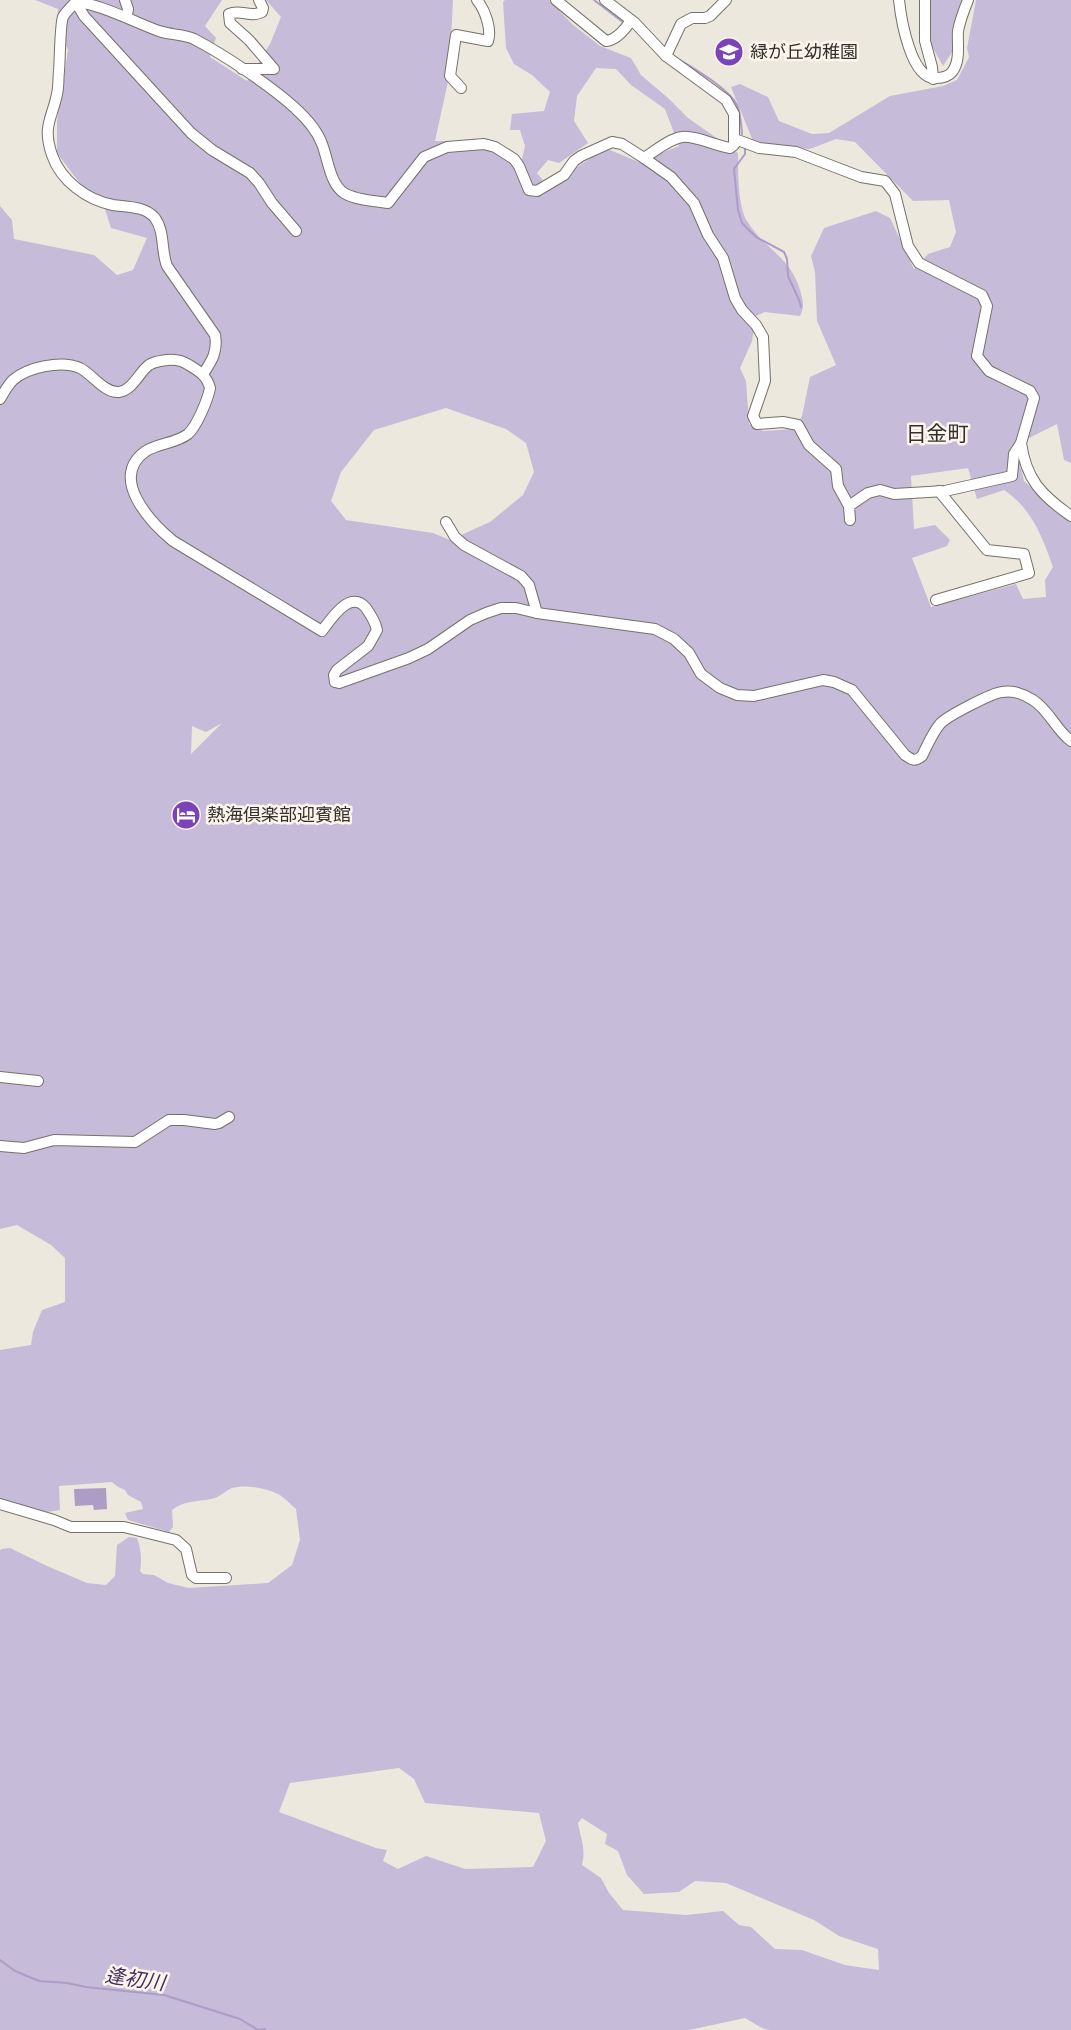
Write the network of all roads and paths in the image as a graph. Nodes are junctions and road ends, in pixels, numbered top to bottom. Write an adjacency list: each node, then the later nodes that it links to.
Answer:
1 (125, 0): 11 (street)
2 (259, 0): 14 (street)
3 (477, 0): 16 (street)
4 (556, 0): 12 (street)
5 (605, 0): 12 (street)
6 (726, 0): 13 (street)
7 (899, 0): 15 (street)
8 (925, 0): 15 (street)
9 (968, 0): 15 (street)
10 (76, 2): 11 (street); 19 (street); 20 (street)
11 (127, 15): 14 (street)
12 (631, 20): 13 (street)
13 (666, 56): 17 (street)
14 (242, 69): 18 (street)
15 (933, 79)
16 (460, 88)
17 (735, 139): 18 (street); 22 (street)
18 (644, 158): 24 (street)
19 (296, 231)
20 (203, 374): 21 (street); 29 (street)
21 (0, 399)
22 (1021, 442): 23 (street); 25 (street)
23 (939, 491): 24 (street); 28 (street)
24 (849, 506): 26 (street)
25 (1071, 516)
26 (850, 520)
27 (446, 522): 29 (street)
28 (936, 600)
29 (537, 613): 30 (street)
30 (1071, 741)
31 (0, 1077): 32 (street)
32 (38, 1081)
33 (229, 1117): 34 (street)
34 (0, 1146)
35 (0, 1504): 36 (street)
36 (226, 1578)

